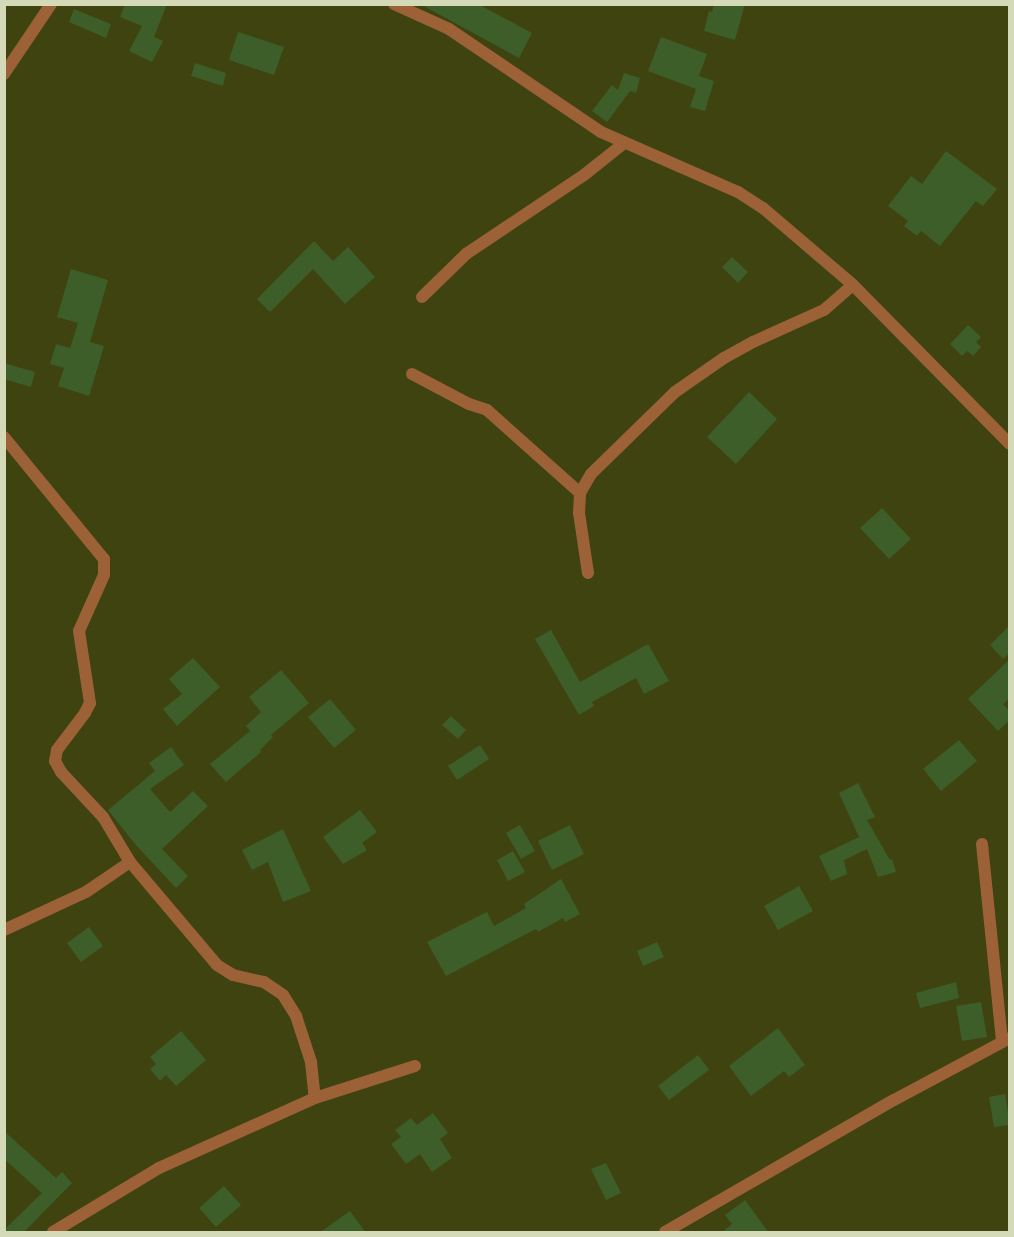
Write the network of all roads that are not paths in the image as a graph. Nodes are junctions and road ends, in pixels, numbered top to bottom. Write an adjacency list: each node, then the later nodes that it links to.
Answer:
1 (51, 4): 3 (street)
2 (394, 4): 4 (street)
3 (4, 74)
4 (623, 144): 5 (street); 6 (street)
5 (853, 285): 9 (street); 10 (street)
6 (422, 297)
7 (412, 374): 10 (street)
8 (4, 437): 13 (street)
9 (1010, 444)
10 (580, 493): 11 (street)
11 (588, 573)
12 (982, 844): 15 (street)
13 (130, 862): 14 (street); 17 (street)
14 (4, 930)
15 (1006, 1040): 19 (street)
16 (415, 1066): 17 (street)
17 (315, 1098): 18 (street)
18 (53, 1233)
19 (665, 1233)

